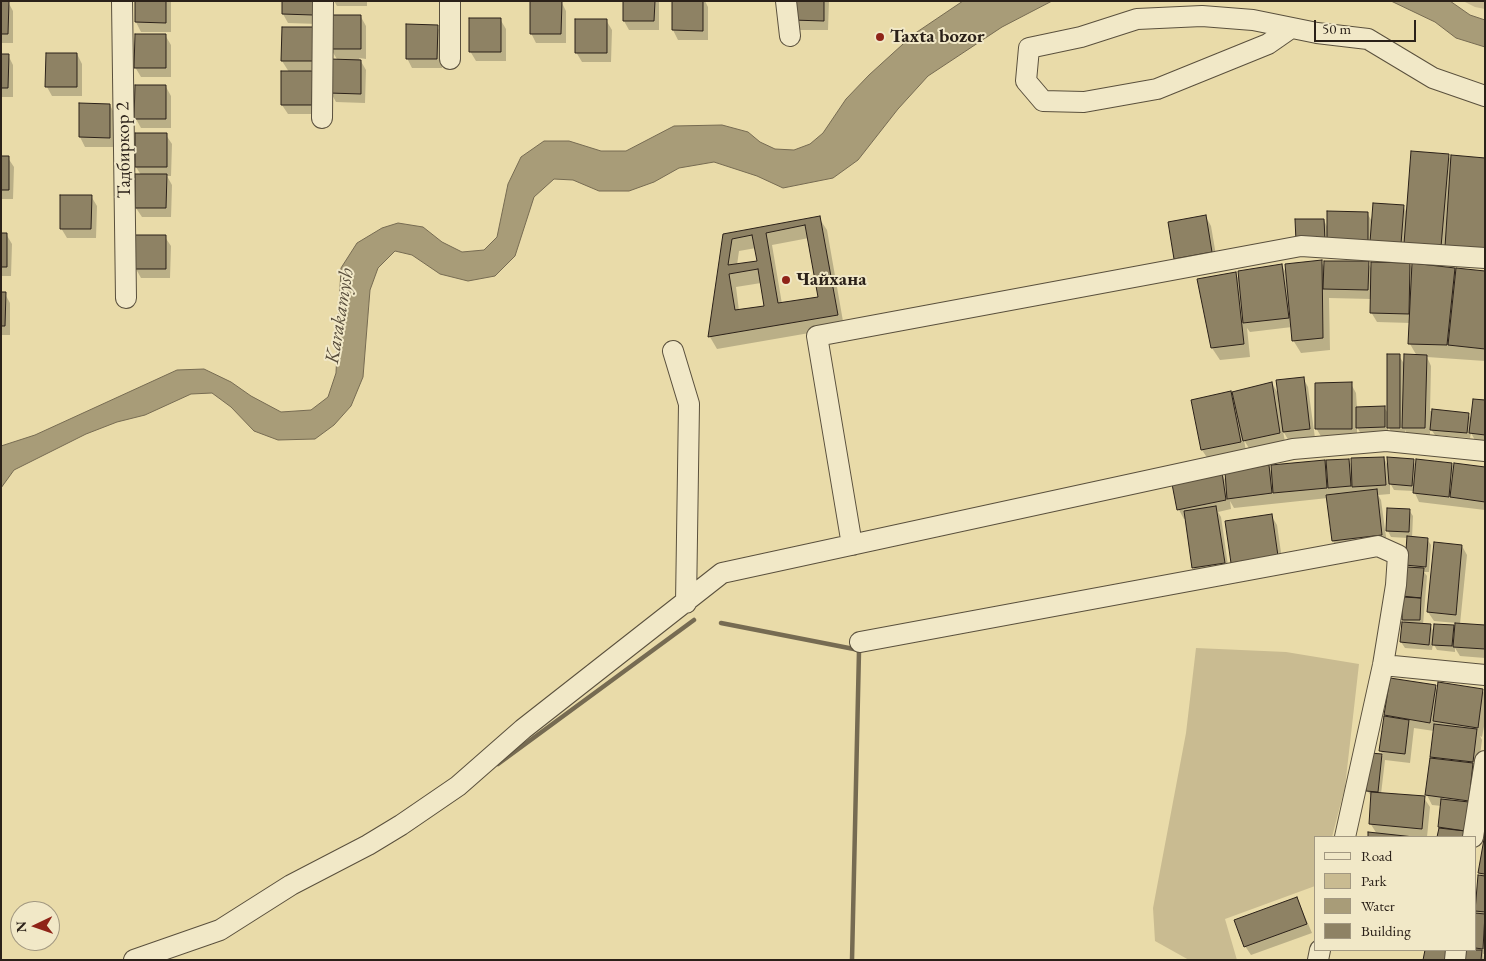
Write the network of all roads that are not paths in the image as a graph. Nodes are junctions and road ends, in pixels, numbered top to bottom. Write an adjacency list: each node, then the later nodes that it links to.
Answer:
1 (122, 1): 11 (street, Тадбиркор 2)
2 (323, 1): 9 (street)
3 (450, 1): 7 (street)
4 (786, 1): 6 (street)
5 (1291, 28): 5 (street); 8 (street)
6 (790, 36)
7 (450, 59)
8 (1485, 96)
9 (322, 118)
10 (1485, 258): 14 (street)
11 (126, 298)
12 (673, 351): 15 (street)
13 (1485, 451): 14 (street)
14 (852, 545): 15 (street)
15 (686, 603): 22 (street)
16 (860, 642): 17 (street)
17 (1383, 665): 18 (street); 20 (street)
18 (1485, 675)
19 (1485, 761): 21 (street)
20 (1345, 836)
21 (1473, 836)
22 (134, 960)

